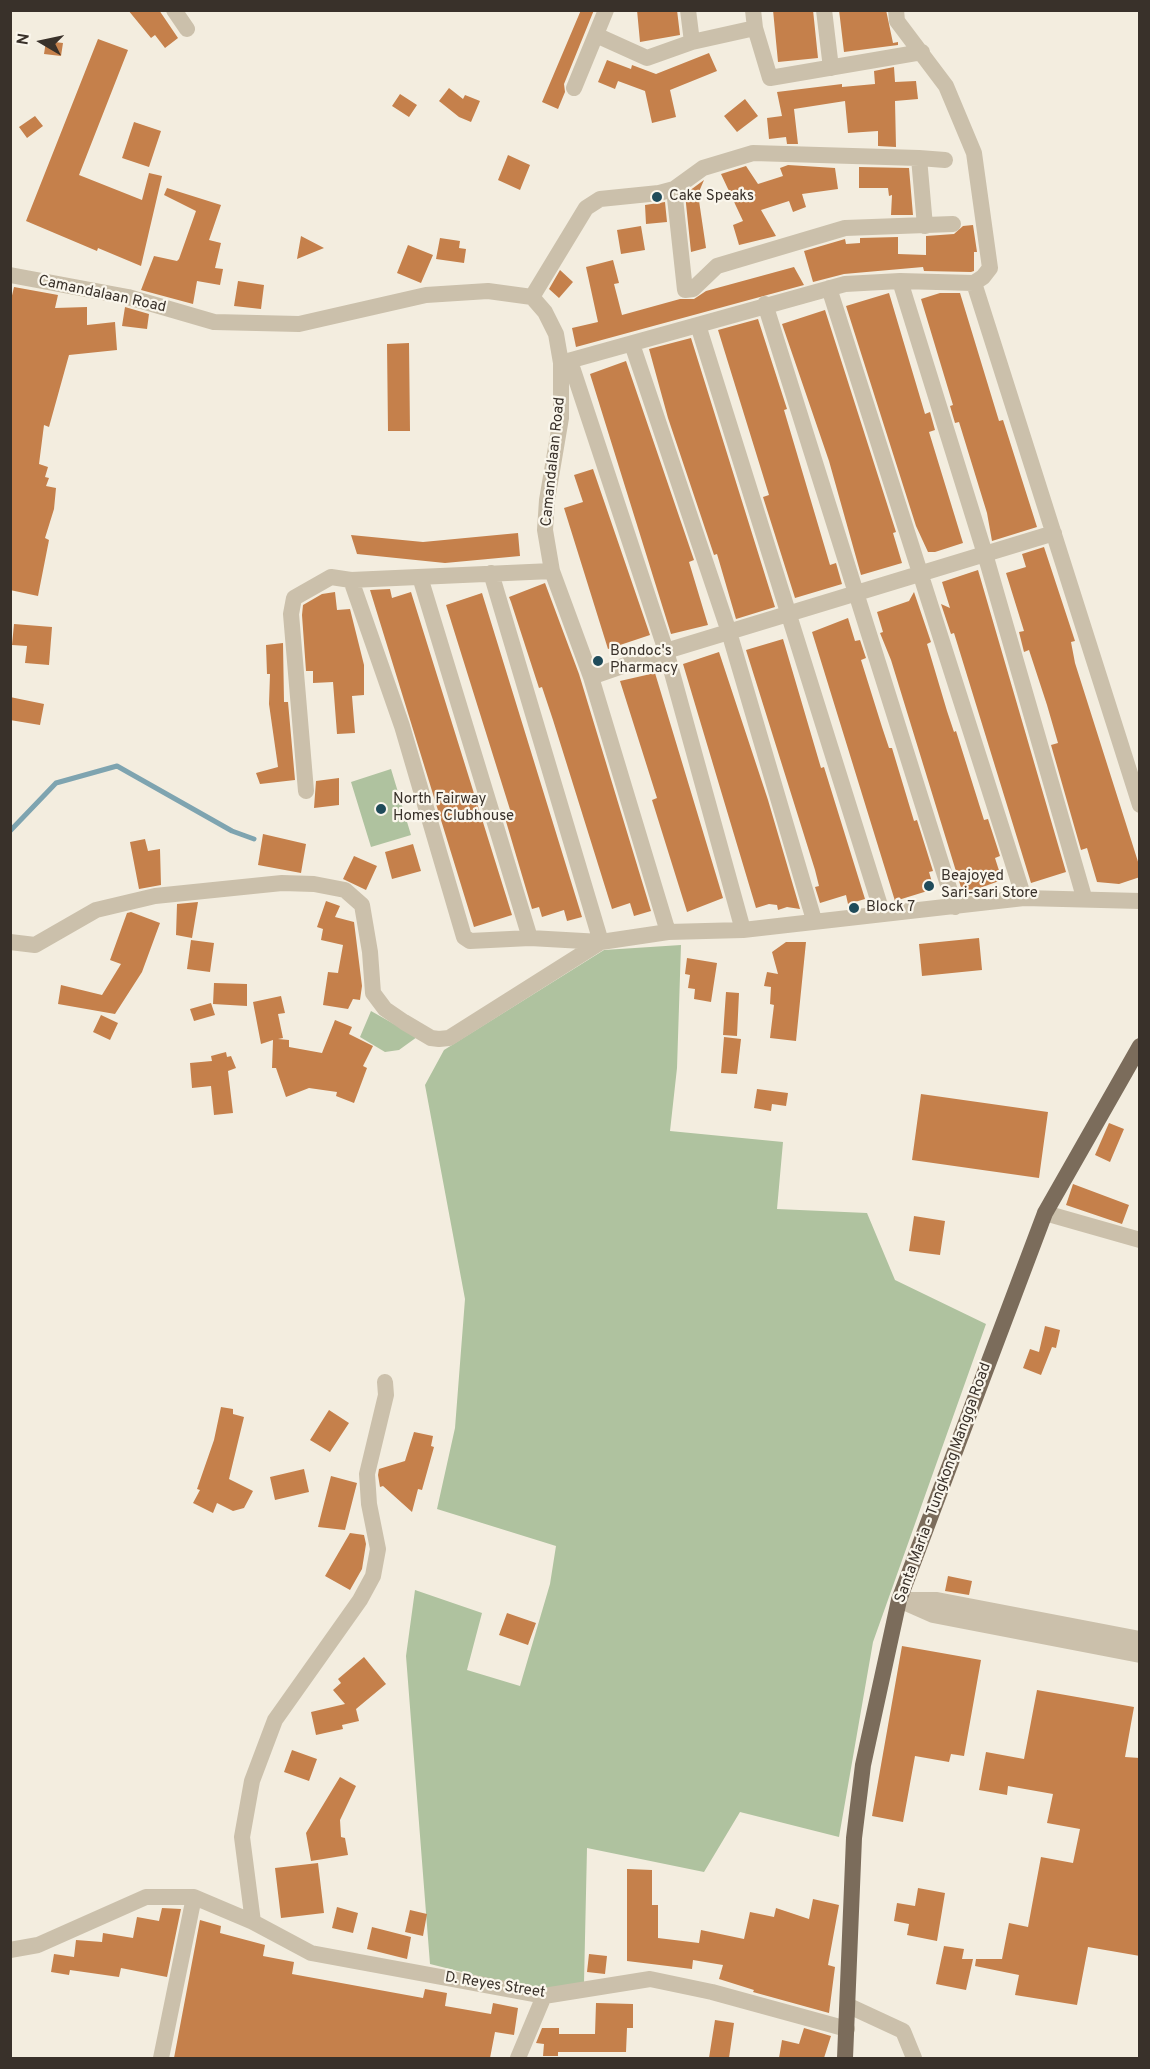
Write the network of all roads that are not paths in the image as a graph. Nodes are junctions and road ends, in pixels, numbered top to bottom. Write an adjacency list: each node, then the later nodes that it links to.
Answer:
1 (174, 10): 8 (street)
2 (606, 10): 9 (street)
3 (688, 10): 10 (street)
4 (753, 10): 7 (street)
5 (824, 10): 12 (street)
6 (896, 10): 11 (street)
7 (756, 28): 10 (street); 12 (street)
8 (187, 29)
9 (596, 35): 10 (street); 13 (street)
10 (692, 42)
11 (922, 52): 12 (street); 21 (street)
12 (831, 68)
13 (574, 88)
14 (920, 158): 15 (street); 16 (street); 18 (street)
15 (945, 160)
16 (674, 189): 18 (street); 23 (street)
17 (953, 224): 18 (street)
18 (925, 226)
19 (10, 275): 23 (street, Camandalaan Road)
20 (900, 281): 21 (street); 22 (street); 29 (street)
21 (974, 283): 28 (street)
22 (830, 288): 24 (street); 32 (street)
23 (532, 297): 27 (street, Camandalaan Road)
24 (765, 304): 25 (street); 35 (street)
25 (698, 325): 26 (street); 36 (street)
26 (632, 344): 27 (street); 37 (street)
27 (566, 362): 30 (street, Camandalaan Road); 38 (street)
28 (1054, 533): 29 (street); 41 (street)
29 (986, 554): 32 (street); 42 (street)
30 (552, 571): 31 (street); 39 (street, Camandalaan Road)
31 (491, 573): 33 (street); 52 (street)
32 (920, 574): 35 (street); 43 (street)
33 (420, 577): 34 (street); 50 (street)
34 (351, 580): 40 (street); 50 (street)
35 (855, 593): 36 (street); 45 (street)
36 (788, 614): 37 (street); 46 (street)
37 (729, 632): 38 (street); 47 (street)
38 (666, 651): 39 (street); 48 (street)
39 (591, 677): 49 (street, Camandalaan Road)
40 (306, 791)
41 (1140, 805)
42 (1084, 897): 43 (street); 44 (street)
43 (1024, 898): 45 (street)
44 (1140, 901)
45 (955, 907): 46 (street)
46 (882, 912): 47 (street)
47 (814, 920): 48 (street)
48 (742, 930): 49 (street)
49 (668, 932): 52 (street)
50 (530, 938): 52 (street)
51 (10, 942): 52 (street)
52 (601, 942)
53 (1140, 1046): 54 (main road, Santa Maria - Tungkong Mangga Road)
54 (1045, 1213): 55 (street); 57 (main road, Santa Maria - Tungkong Mangga Road)
55 (1140, 1240)
56 (385, 1382): 61 (street)
57 (899, 1600): 58 (street); 59 (street); 64 (main road, Santa Maria - Tungkong Mangga Road)
58 (1140, 1639)
59 (1140, 1655)
60 (194, 1897): 61 (street, D. Reyes Street); 62 (street); 66 (street)
61 (253, 1922): 63 (street, D. Reyes Street)
62 (10, 1950)
63 (544, 1996): 65 (street, D. Reyes Street); 67 (street)
64 (849, 2006): 65 (main road, Santa Maria - Tungkong Mangga Road); 69 (street)
65 (847, 2029): 68 (main road, Santa Maria - Tungkong Mangga Road)
66 (161, 2058)
67 (518, 2058)
68 (845, 2058)
69 (914, 2058)

